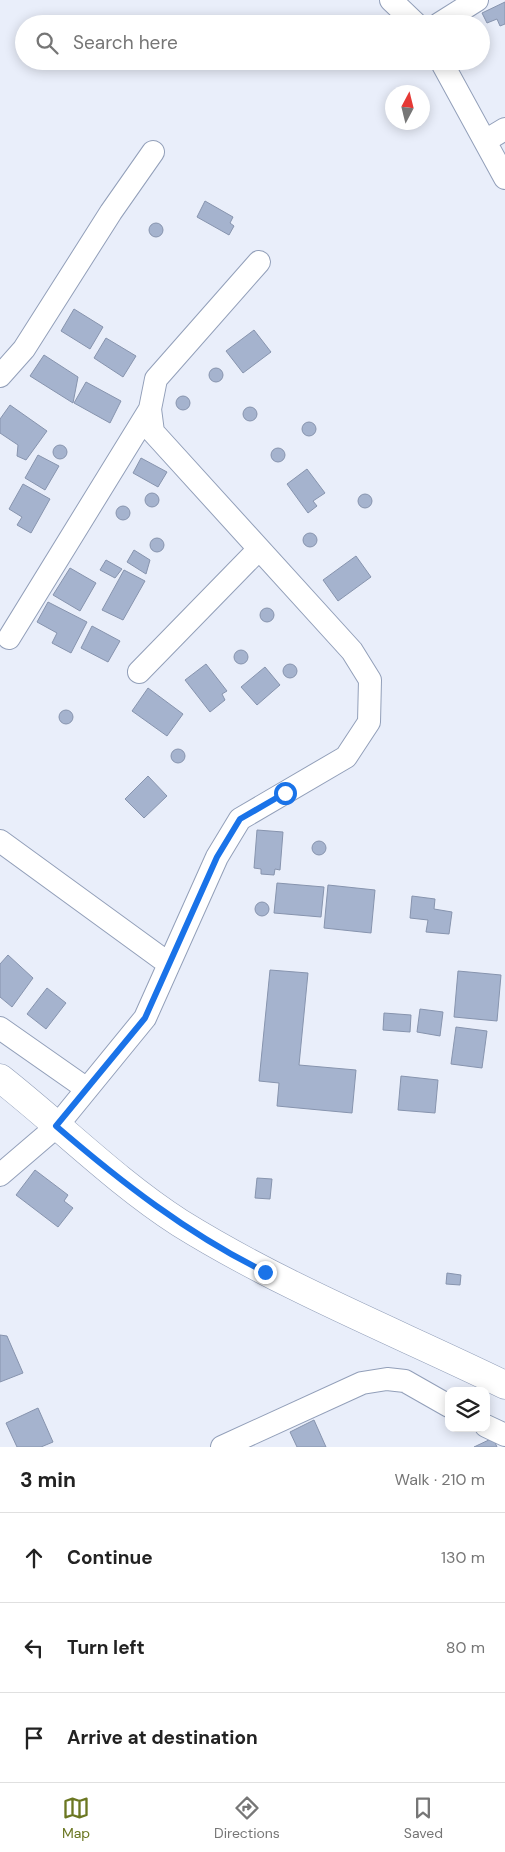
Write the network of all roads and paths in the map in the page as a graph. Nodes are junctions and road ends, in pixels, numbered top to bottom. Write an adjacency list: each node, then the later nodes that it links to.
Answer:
1 (392, 0): 3 (street)
2 (477, 0): 4 (street)
3 (407, 15)
4 (453, 15)
5 (446, 70): 7 (street)
6 (505, 128): 7 (street)
7 (485, 141): 9 (street)
8 (153, 152): 11 (street)
9 (505, 178)
10 (259, 262): 12 (street)
11 (0, 376)
12 (150, 409): 13 (street); 14 (street)
13 (259, 549): 15 (street); 17 (street)
14 (9, 638)
15 (139, 672)
16 (0, 841): 17 (street)
17 (169, 964): 20 (street)
18 (0, 1028): 20 (street)
19 (0, 1078): 21 (street)
20 (87, 1089): 21 (street)
21 (56, 1126): 22 (street); 23 (street)
22 (0, 1175)
23 (505, 1385)
24 (445, 1404): 27 (street)
25 (490, 1428): 26 (street)
26 (505, 1435)
27 (222, 1447)

